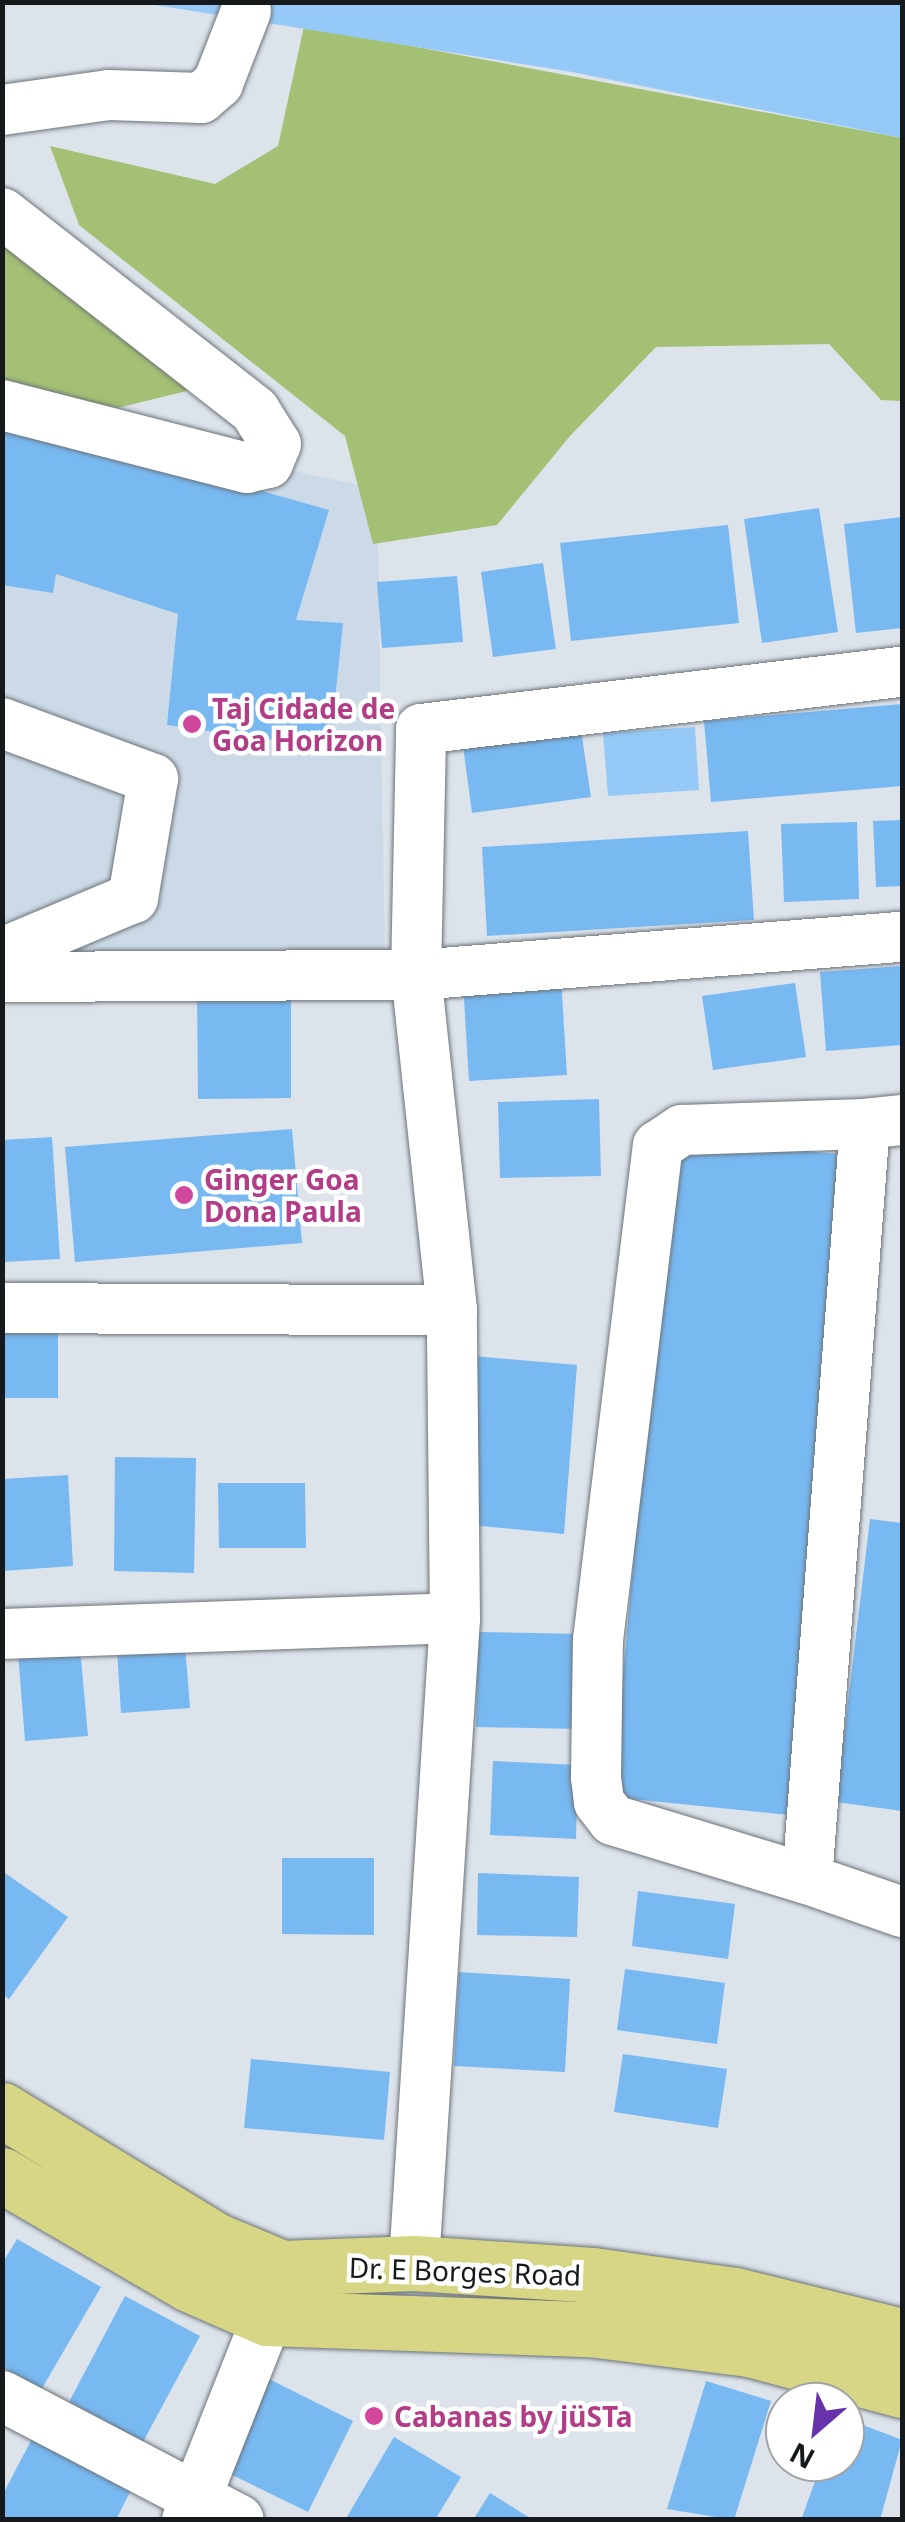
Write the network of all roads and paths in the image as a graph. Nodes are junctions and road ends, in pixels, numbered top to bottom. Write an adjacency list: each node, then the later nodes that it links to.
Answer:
1 (246, 11): 2 (street)
2 (2, 110)
3 (2, 213): 4 (street)
4 (2, 405)
5 (902, 672): 9 (street)
6 (2, 723): 8 (street)
7 (902, 938): 9 (street)
8 (2, 953)
9 (416, 975): 10 (street); 13 (street)
10 (2, 978)
11 (884, 1122): 16 (street); 16 (street)
12 (2, 1308): 13 (street)
13 (452, 1310): 14 (street)
14 (455, 1618): 15 (street); 20 (street)
15 (2, 1634)
16 (808, 1879): 17 (street)
17 (902, 1912)
18 (2, 2110): 20 (main road, Dr. E Borges Road)
19 (2, 2175): 21 (main road, Dr. E Borges Road)
20 (414, 2264): 22 (main road, Dr. E Borges Road)
21 (267, 2318): 23 (main road, Dr. E Borges Road); 25 (street)
22 (902, 2336)
23 (902, 2390)
24 (2, 2396): 25 (street)
25 (208, 2512)

